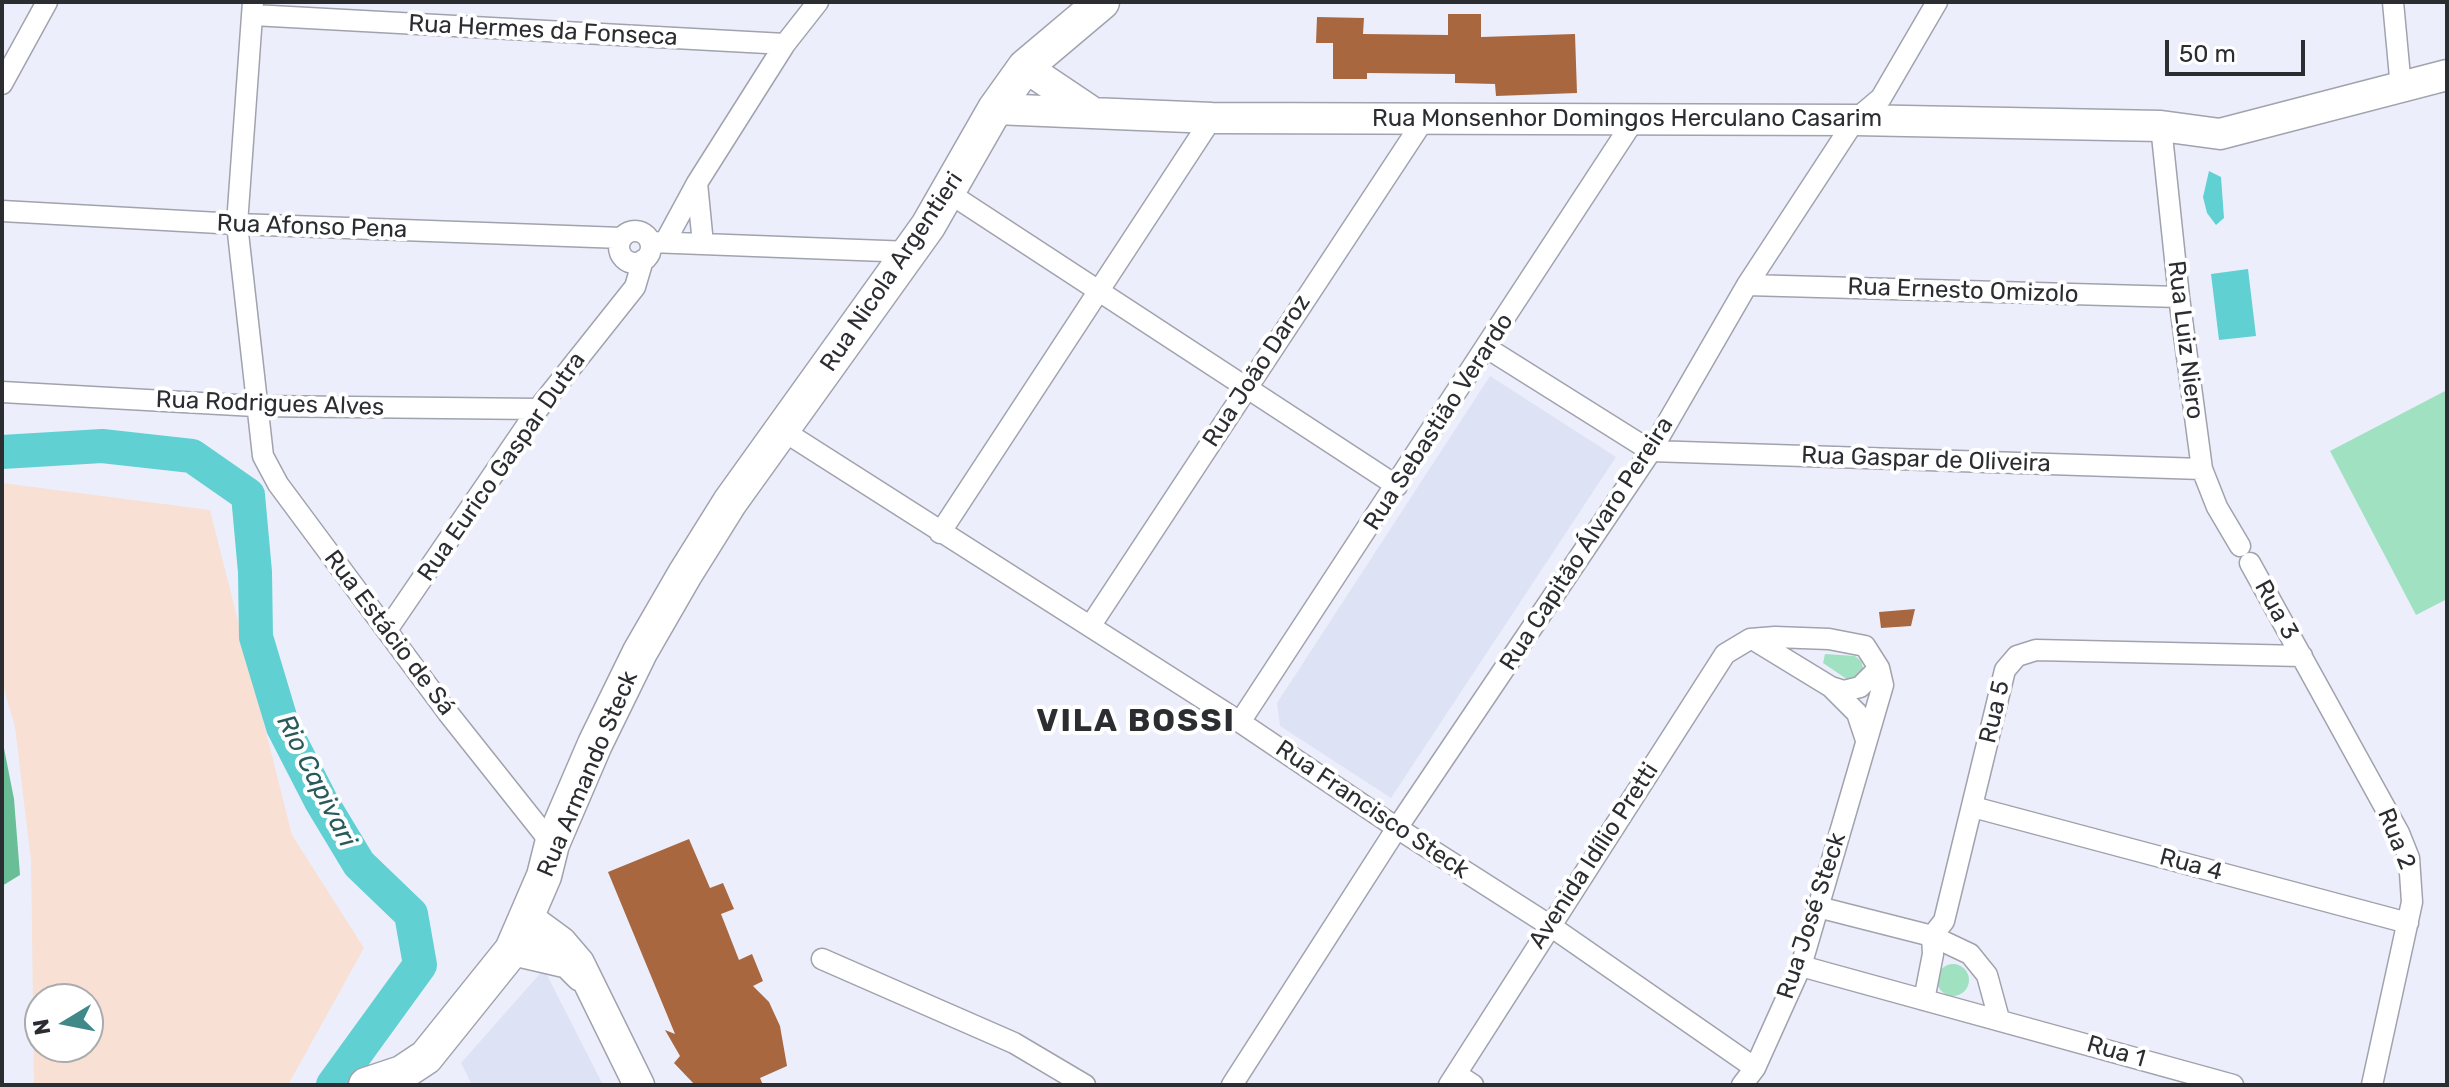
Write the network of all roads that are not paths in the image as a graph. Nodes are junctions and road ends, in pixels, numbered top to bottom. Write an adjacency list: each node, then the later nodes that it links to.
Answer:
1 (47, 2): 10 (street)
2 (818, 2): 7 (street, Rua Eurico Gaspar Dutra)
3 (1102, 2): 8 (main road, Rua Nicola Argentieri)
4 (1937, 2): 17 (street, Rua Capitão Álvaro Pereira)
5 (2393, 2): 11 (street)
6 (253, 9): 7 (street, Rua Hermes da Fonseca); 22 (street, Rua Estácio de Sá)
7 (785, 44): 19 (street, Rua Eurico Gaspar Dutra)
8 (1025, 67): 12 (main road, Rua Nicola Argentieri); 13 (main road, Rua Monsenhor Domingos Herculano Casarim)
9 (2447, 75): 11 (main road, Rua Monsenhor Domingos Herculano Casarim)
10 (2, 84)
11 (2401, 88): 18 (main road, Rua Monsenhor Domingos Herculano Casarim)
12 (995, 109): 13 (main road, Rua Monsenhor Domingos Herculano Casarim); 20 (main road, Rua Nicola Argentieri)
13 (1094, 112): 14 (main road, Rua Monsenhor Domingos Herculano Casarim)
14 (1212, 118): 15 (main road, Rua Monsenhor Domingos Herculano Casarim); 27 (street)
15 (1425, 118): 16 (main road, Rua Monsenhor Domingos Herculano Casarim); 30 (street, Rua João Daroz)
16 (1634, 120): 17 (main road, Rua Monsenhor Domingos Herculano Casarim); 29 (street, Rua Sebastião Verardo)
17 (1855, 120): 18 (main road, Rua Monsenhor Domingos Herculano Casarim); 26 (street, Rua Capitão Álvaro Pereira)
18 (2161, 126): 28 (street, Rua Luiz Niero)
19 (697, 183): 23 (street); 24 (street, Rua Eurico Gaspar Dutra)
20 (949, 193): 25 (main road, Rua Nicola Argentieri); 27 (street)
21 (2, 211): 22 (street, Rua Afonso Pena)
22 (237, 224): 24 (street, Rua Afonso Pena); 32 (street, Rua Estácio de Sá)
23 (703, 244): 24 (street, Rua Afonso Pena); 25 (street, Rua Afonso Pena)
24 (641, 248): 33 (street, Rua Eurico Gaspar Dutra)
25 (911, 252): 34 (main road, Rua Nicola Argentieri)
26 (1747, 285): 28 (street, Rua Ernesto Omizolo); 35 (street, Rua Capitão Álvaro Pereira)
27 (1096, 292): 30 (street); 38 (street)
28 (2179, 297): 36 (street, Rua Luiz Niero)
29 (1487, 348): 35 (street); 37 (street, Rua Sebastião Verardo)
30 (1245, 388): 37 (street); 40 (street, Rua João Daroz)
31 (2, 392): 32 (street, Rua Rodrigues Alves)
32 (255, 406): 33 (street, Rua Rodrigues Alves); 41 (street, Rua Estácio de Sá)
33 (538, 409): 41 (street, Rua Eurico Gaspar Dutra)
34 (782, 430): 38 (street, Rua Francisco Steck); 52 (main road, Rua Armando Steck)
35 (1651, 451): 36 (street, Rua Gaspar de Oliveira); 51 (street, Rua Capitão Álvaro Pereira)
36 (2202, 469): 39 (street, Rua Luiz Niero)
37 (1397, 486): 48 (street, Rua Sebastião Verardo)
38 (940, 533): 40 (street, Rua Francisco Steck)
39 (2245, 555): 44 (street, Rua 3)
40 (1091, 625): 48 (street, Rua Francisco Steck)
41 (387, 630): 52 (street, Rua Estácio de Sá)
42 (1815, 638): 43 (street); 45 (street); 46 (street)
43 (1750, 639): 46 (street); 56 (street, Avenida Idílio Pretti)
44 (2302, 656): 50 (street, Rua 5); 55 (street, Rua 2)
45 (1879, 668): 47 (street); 49 (street, Rua José Steck)
46 (1804, 669): 47 (street)
47 (1831, 687): 49 (street)
48 (1240, 722): 51 (street, Rua Francisco Steck)
49 (1866, 740): 53 (street, Rua José Steck)
50 (1973, 807): 55 (street, Rua 4); 57 (street, Rua 5)
51 (1397, 828): 56 (street, Rua Francisco Steck); 69 (street, Rua Capitão Álvaro Pereira)
52 (552, 844): 54 (main road, Rua Armando Steck)
53 (1818, 907): 57 (street); 60 (street, Rua José Steck)
54 (527, 917): 58 (main road, Rua Armando Steck); 61 (main road)
55 (2408, 923): 72 (street, Rua 2)
56 (1549, 925): 64 (street, Rua Francisco Steck); 65 (street, Avenida Idílio Pretti)
57 (1932, 936): 62 (street, Rua 5); 63 (street)
58 (512, 950): 61 (main road); 66 (main road, Rua Armando Steck)
59 (822, 959): 68 (street)
60 (1801, 966): 62 (street, Rua 1); 64 (street, Rua José Steck)
61 (588, 983): 67 (main road)
62 (1924, 1000): 63 (street, Rua 1)
63 (1999, 1019): 71 (street, Rua 1)
64 (1755, 1068): 70 (street, Rua José Steck)
65 (1460, 1081)
66 (366, 1085)
67 (639, 1085)
68 (1085, 1085)
69 (1232, 1085)
70 (1742, 1085)
71 (2233, 1085)
72 (2372, 1085)

